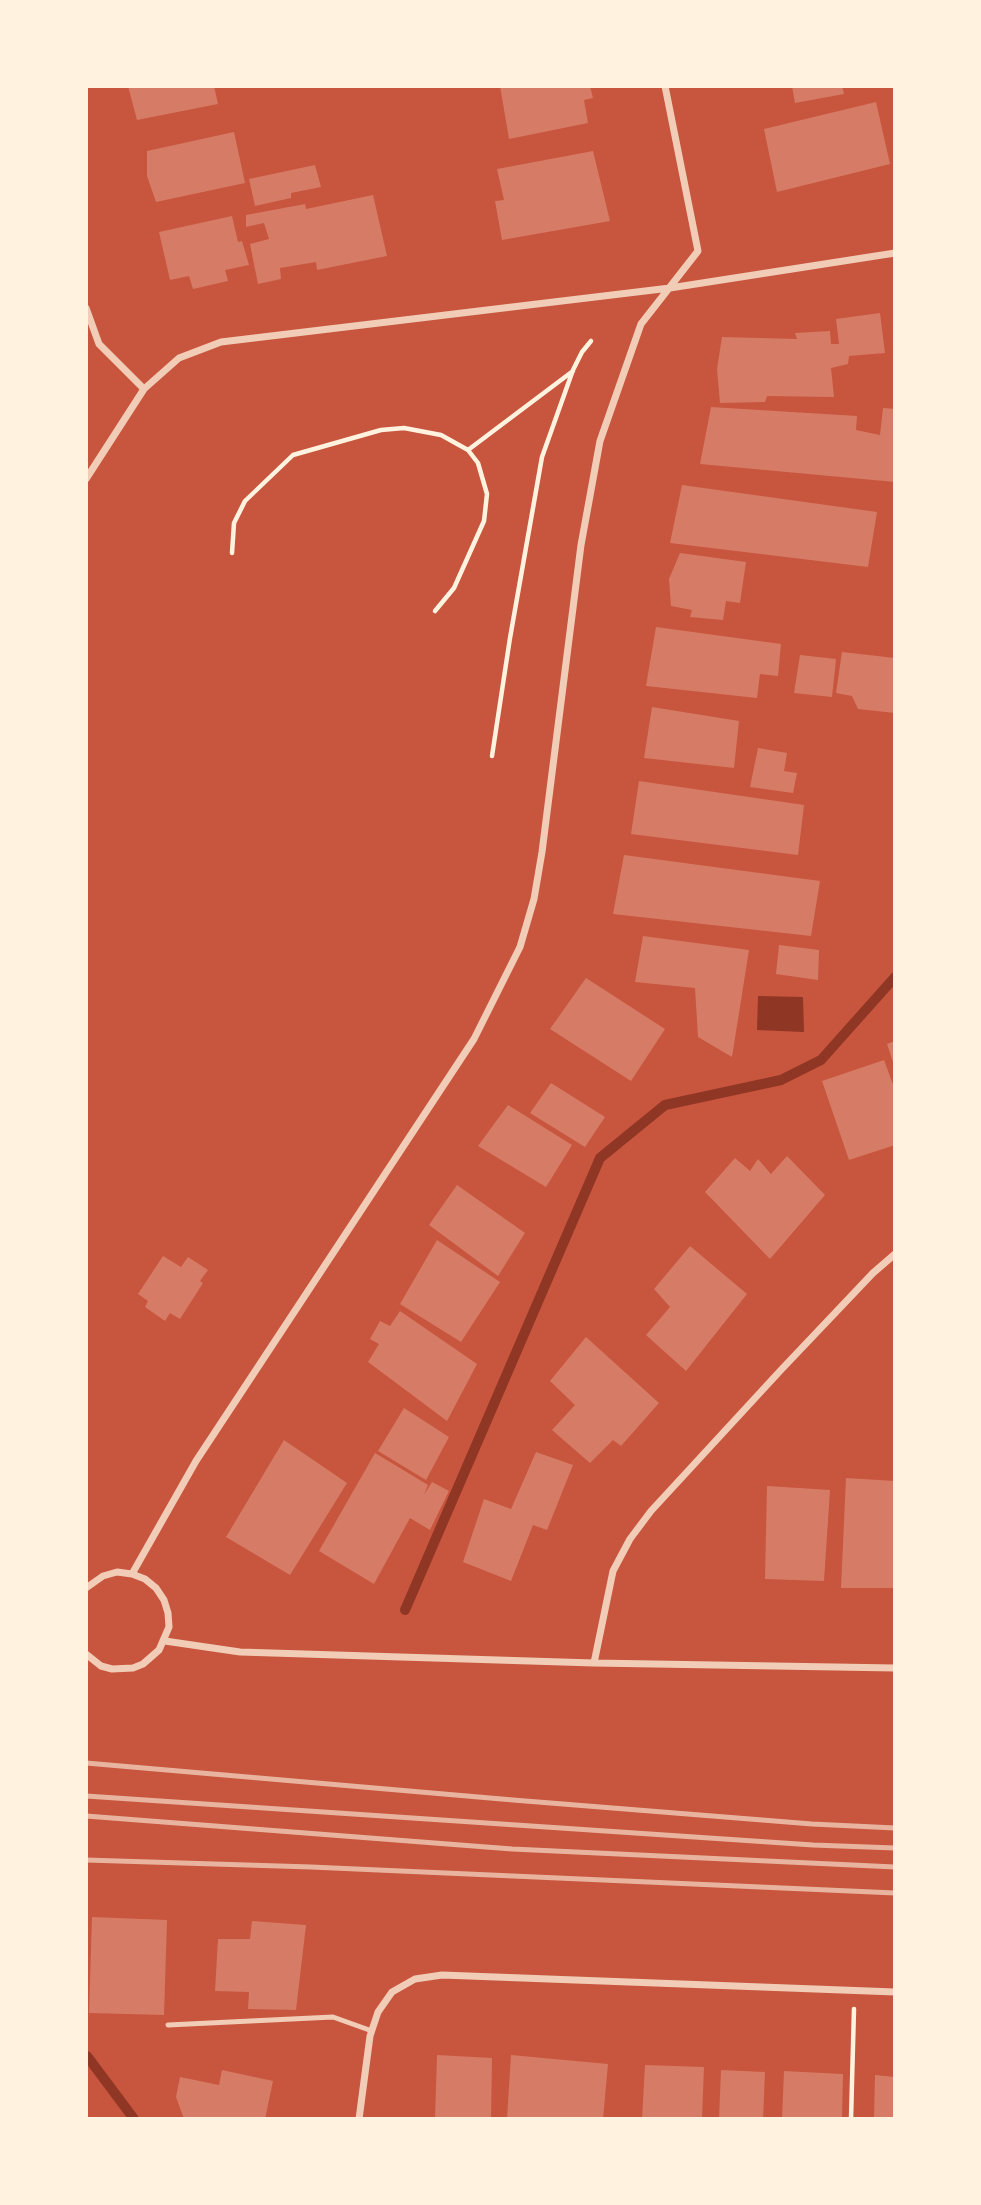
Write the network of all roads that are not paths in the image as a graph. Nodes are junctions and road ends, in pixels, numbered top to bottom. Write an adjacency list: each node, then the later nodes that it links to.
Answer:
1 (665, 86): 3 (street)
2 (895, 253): 3 (street)
3 (670, 288): 5 (street); 8 (street)
4 (86, 309): 5 (street)
5 (144, 389): 6 (street)
6 (86, 479)
7 (895, 1254): 12 (street)
8 (132, 1574): 9 (street); 10 (street)
9 (86, 1588)
10 (164, 1641): 11 (street); 12 (street)
11 (86, 1654)
12 (594, 1663): 13 (street)
13 (895, 1668)
14 (895, 1992): 16 (street)
15 (168, 2025): 16 (lane)
16 (372, 2031): 17 (street)
17 (359, 2119)

